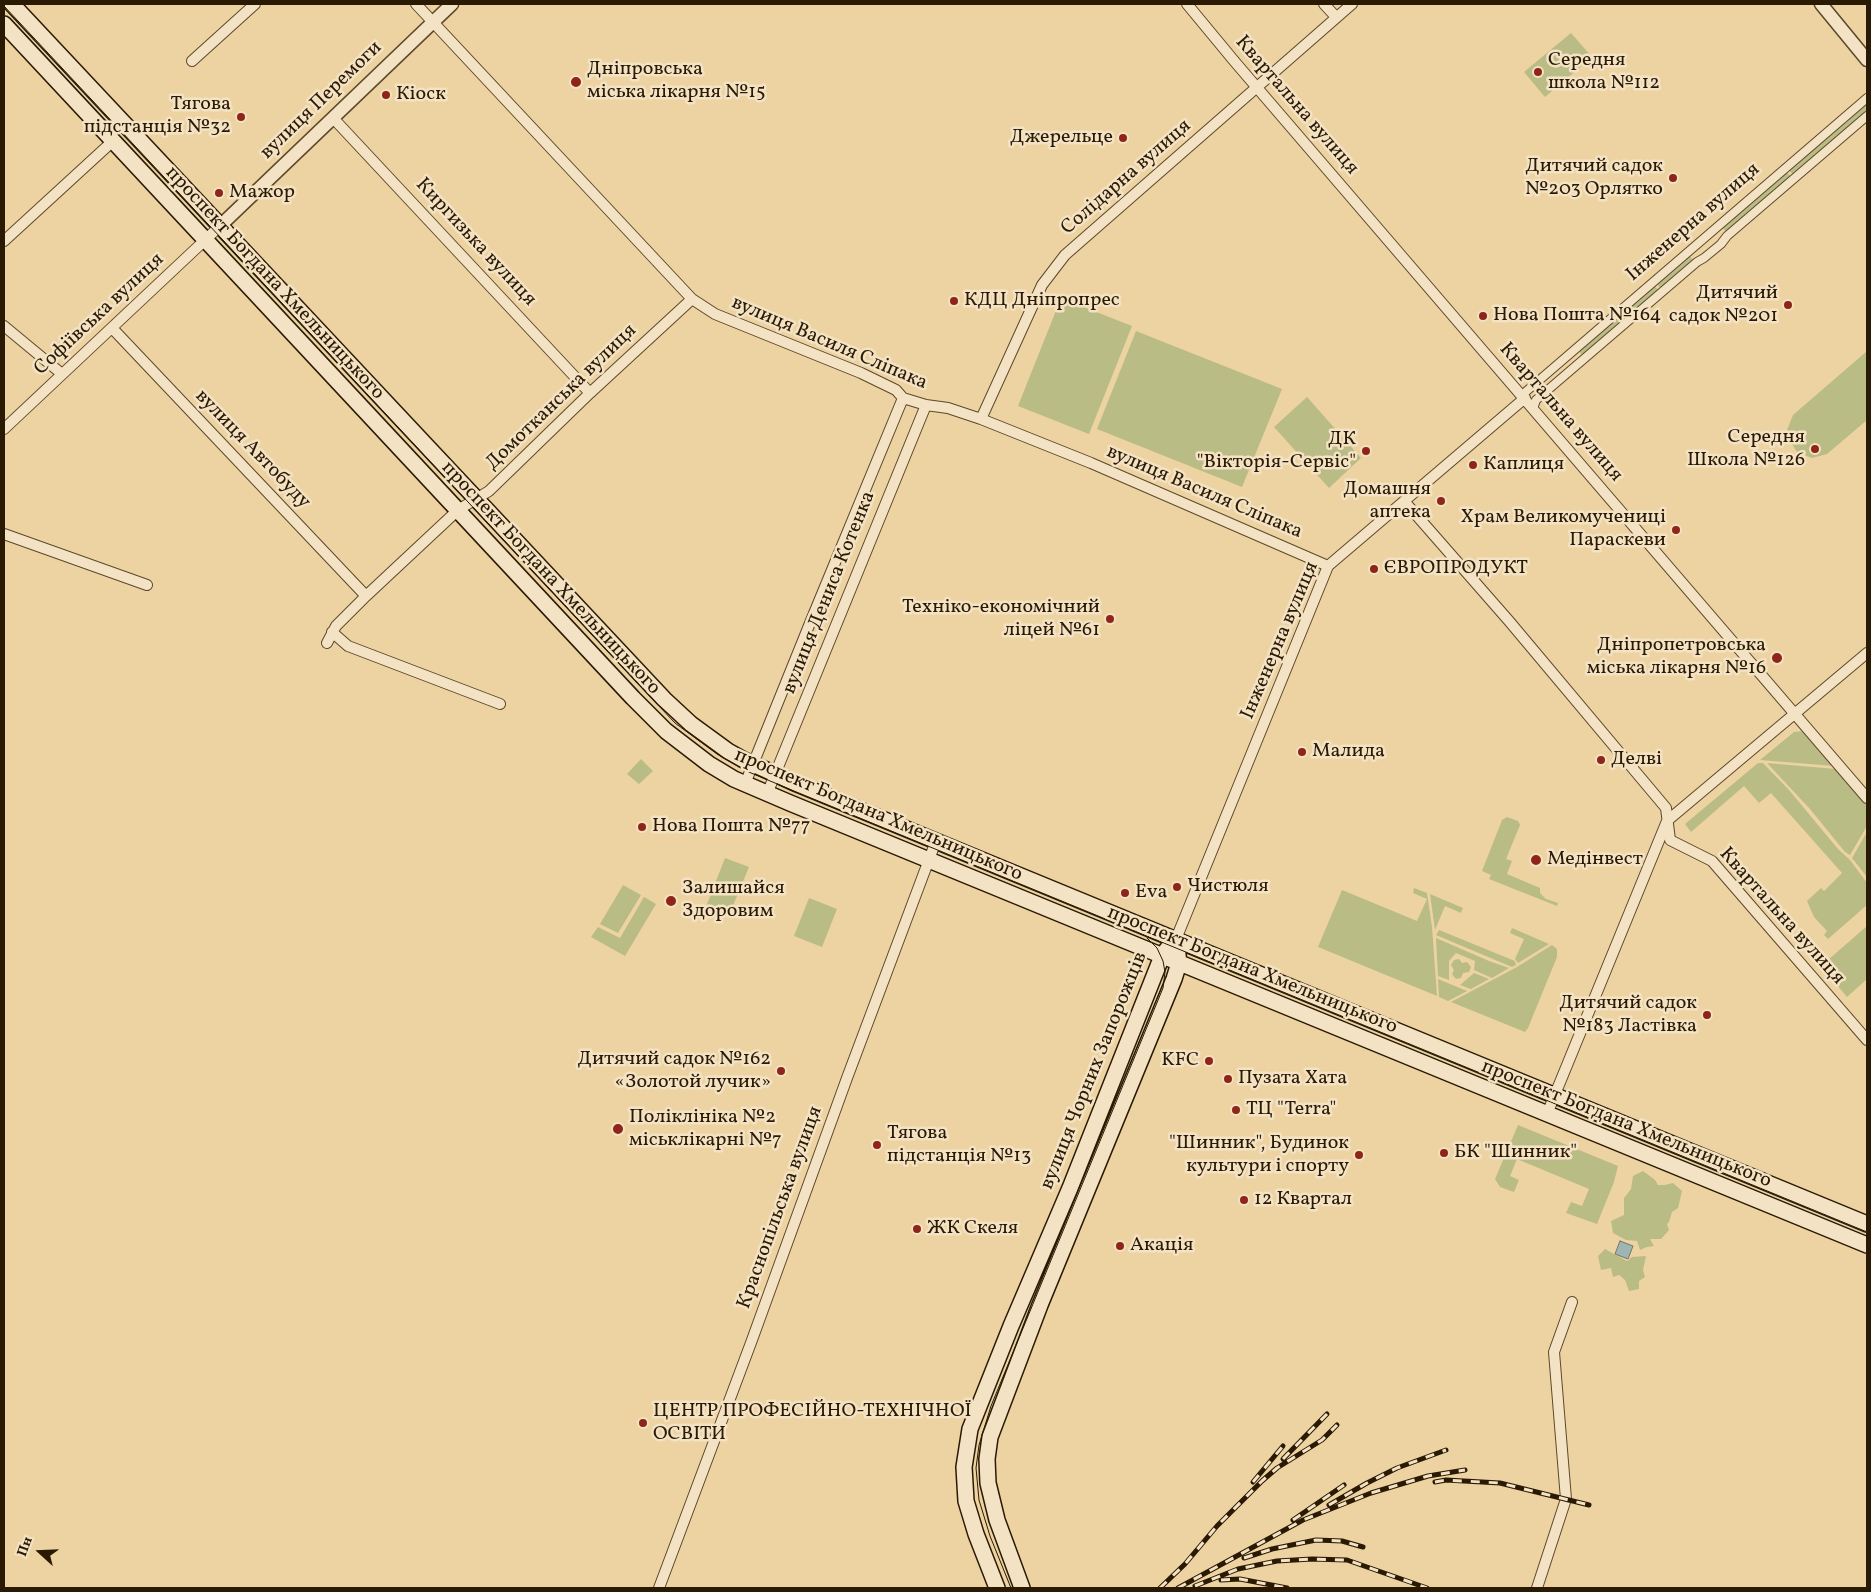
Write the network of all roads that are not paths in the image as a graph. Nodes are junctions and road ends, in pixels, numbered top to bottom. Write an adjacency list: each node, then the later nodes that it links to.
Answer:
1 (12, 4): 19 (main road, проспект Богдана Хмельницького)
2 (254, 4): 13 (street)
3 (416, 4): 10 (street, вулиця Василя Сліпака)
4 (452, 4): 10 (street, вулиця Перемоги)
5 (1187, 4): 14 (street, Квартальна вулиця)
6 (1324, 4): 9 (street)
7 (1352, 4): 9 (street, Солідарна вулиця)
8 (1821, 4): 12 (street)
9 (1336, 18): 14 (street, Солідарна вулиця)
10 (432, 22): 17 (street, вулиця Перемоги); 22 (street, вулиця Василя Сліпака)
11 (4, 24): 18 (main road, проспект Богдана Хмельницького)
12 (1867, 60)
13 (192, 62)
14 (1257, 87): 27 (street, Квартальна вулиця); 31 (street, Солідарна вулиця)
15 (1867, 98): 27 (street, Інженерна вулиця)
16 (1867, 116): 30 (street, Інженерна вулиця)
17 (333, 118): 19 (street, вулиця Перемоги); 26 (street, Киргизька вулиця)
18 (113, 141): 20 (main road, проспект Богдана Хмельницького); 21 (street)
19 (220, 226): 20 (street, Софіївська вулиця); 33 (main road, проспект Богдана Хмельницького)
20 (205, 240): 24 (street, Софіївська вулиця); 35 (main road, проспект Богдана Хмельницького)
21 (4, 241)
22 (692, 298): 26 (street, Домотканська вулиця); 28 (street, вулиця Василя Сліпака)
23 (4, 326): 25 (street)
24 (112, 328): 25 (street, Софіївська вулиця); 39 (street, вулиця Автобуду)
25 (62, 374): 32 (street, Софіївська вулиця)
26 (590, 393): 33 (street, Домотканська вулиця)
27 (1523, 397): 30 (street, Квартальна вулиця); 34 (street, Інженерна вулиця)
28 (903, 398): 29 (street, вулиця Василя Сліпака); 45 (street, вулиця Дениса Котенка)
29 (926, 405): 31 (street, вулиця Василя Сліпака); 46 (street, вулиця Дениса Котенка)
30 (1533, 409): 44 (street, Квартальна вулиця)
31 (981, 420): 37 (street, вулиця Василя Сліпака)
32 (4, 429)
33 (476, 499): 35 (street, Домотканська вулиця); 45 (main road, проспект Богдана Хмельницького)
34 (1404, 502): 37 (street, Інженерна вулиця); 50 (street, Квартальна вулиця)
35 (458, 510): 39 (street, Домотканська вулиця); 47 (main road, проспект Богдана Хмельницького)
36 (4, 534): 38 (street)
37 (1328, 566): 53 (street, Інженерна вулиця)
38 (147, 585)
39 (366, 596): 40 (street, Домотканська вулиця)
40 (332, 632): 41 (street, Домотканська вулиця); 43 (street)
41 (327, 644)
42 (1867, 653): 44 (street)
43 (500, 704)
44 (1794, 715): 49 (street, Квартальна вулиця); 50 (street)
45 (753, 764): 46 (main road, проспект Богдана Хмельницького); 47 (street, вулиця Дениса Котенка)
46 (775, 774): 48 (street, вулиця Дениса Котенка); 51 (main road, проспект Богдана Хмельницького)
47 (745, 784): 48 (main road, проспект Богдана Хмельницького)
48 (767, 794): 52 (main road, проспект Богдана Хмельницького)
49 (1867, 798)
50 (1667, 821): 58 (street, Квартальна вулиця); 61 (street)
51 (936, 841): 52 (street, Краснопільська вулиця); 53 (main road, проспект Богдана Хмельницького)
52 (928, 860): 54 (main road, проспект Богдана Хмельницького); 68 (street, Краснопільська вулиця)
53 (1176, 939): 54 (main road, вулиця Чорних Запорожців); 55 (main road, вулиця Чорних Запорожців); 56 (main road, проспект Богдана Хмельницького)
54 (1162, 956): 55 (main road, проспект Богдана Хмельницького); 59 (main road, вулиця Чорних Запорожців)
55 (1179, 963): 57 (main road, проспект Богдана Хмельницького); 60 (main road, вулиця Чорних Запорожців)
56 (1335, 1005): 57 (main road); 61 (main road, проспект Богдана Хмельницького)
57 (1328, 1024): 62 (main road, проспект Богдана Хмельницького)
58 (1867, 1040)
59 (1114, 1077): 60 (main road); 69 (main road, вулиця Чорних Запорожців)
60 (1132, 1084): 70 (main road, вулиця Чорних Запорожців)
61 (1554, 1095): 62 (street); 63 (main road, проспект Богдана Хмельницького)
62 (1547, 1114): 64 (main road, проспект Богдана Хмельницького)
63 (1639, 1130): 64 (street); 65 (main road, проспект Богдана Хмельницького)
64 (1632, 1149): 66 (main road, проспект Богдана Хмельницького)
65 (1865, 1223): 66 (street)
66 (1862, 1243)
67 (1572, 1302): 71 (street)
68 (659, 1588)
69 (997, 1588)
70 (1022, 1588)
71 (1536, 1588)

